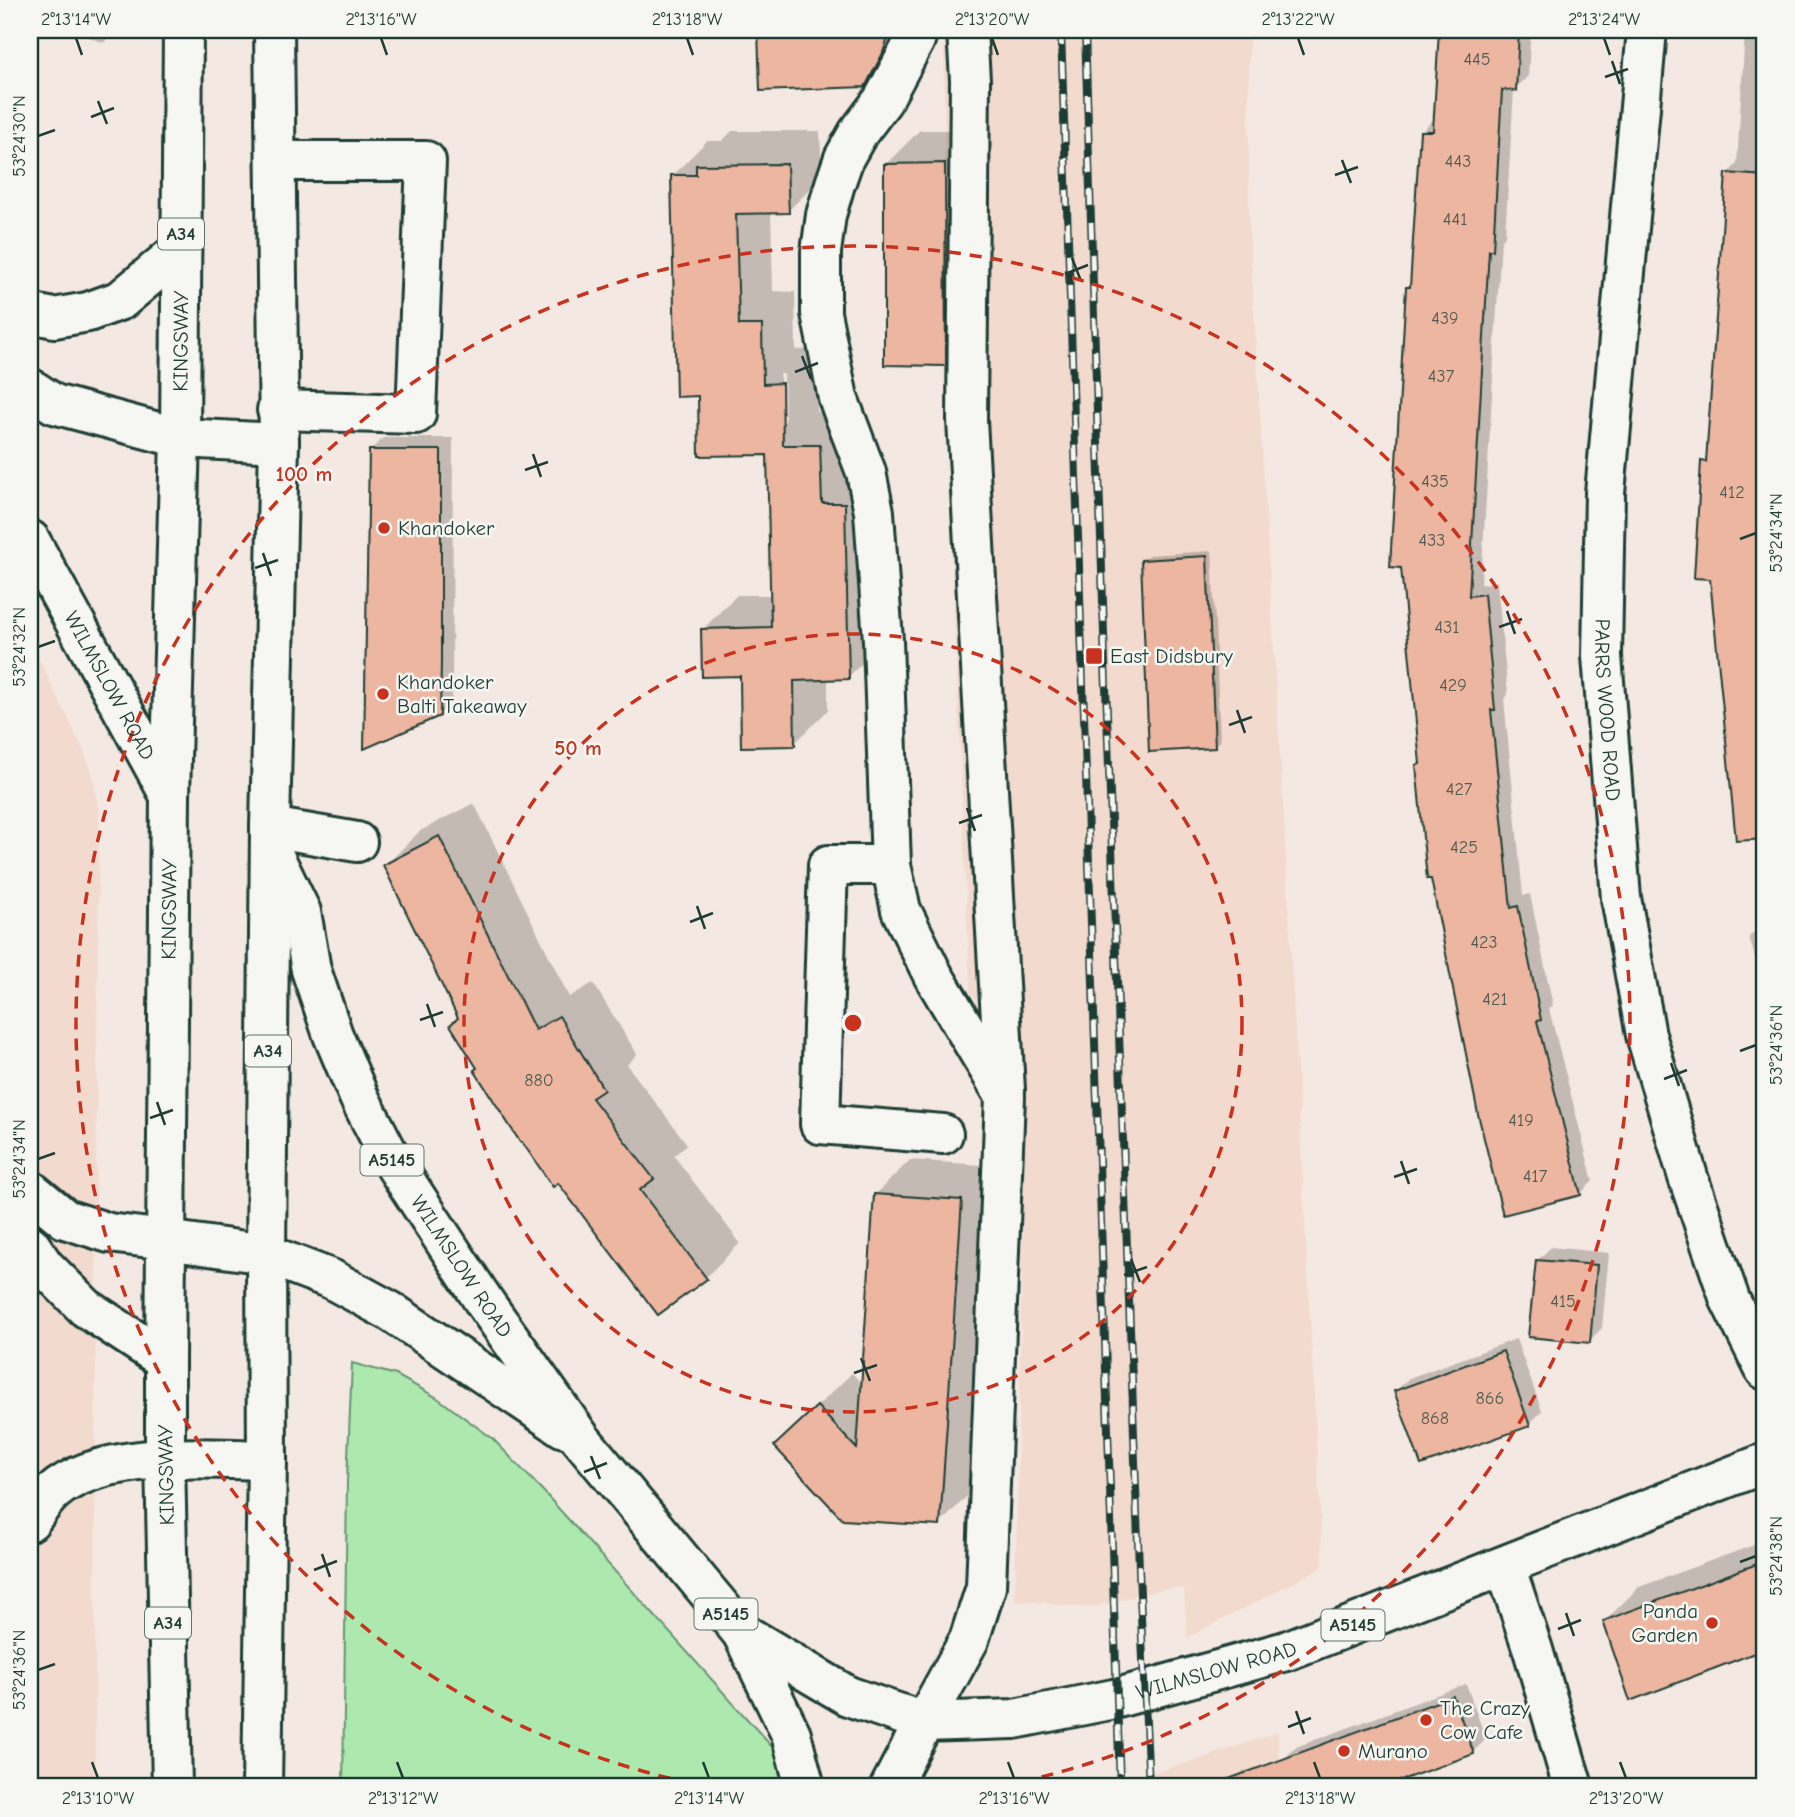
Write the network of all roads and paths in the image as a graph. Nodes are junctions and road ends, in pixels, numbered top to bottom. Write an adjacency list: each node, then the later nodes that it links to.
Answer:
1 (183, 30): 7 (main road, KINGSWAY / A34)
2 (274, 30): 6 (main road, A34)
3 (918, 30): 16 (main road)
4 (967, 30): 17 (main road)
5 (1647, 30): 24 (main road, PARRS WOOD ROAD)
6 (276, 161): 10 (main road, A34); 10 (main road)
7 (180, 250): 8 (main road); 11 (main road, KINGSWAY / A34)
8 (30, 313)
9 (30, 388): 11 (main road)
10 (278, 426): 11 (main road); 14 (main road, A34)
11 (180, 439): 13 (main road, KINGSWAY / A34)
12 (30, 540): 13 (main road, WILMSLOW ROAD)
13 (170, 796): 20 (main road, KINGSWAY / A34)
14 (270, 838): 15 (main road); 22 (main road, A34); 25 (main road, WILMSLOW ROAD / A5145)
15 (357, 842)
16 (891, 865): 17 (main road); 18 (main road)
17 (1005, 1096): 32 (main road)
18 (943, 1134)
19 (30, 1190): 20 (main road, WILMSLOW ROAD)
20 (166, 1240): 22 (main road, WILMSLOW ROAD / A5145); 23 (main road, KINGSWAY / A34)
21 (30, 1245): 23 (main road)
22 (266, 1254): 25 (main road, WILMSLOW ROAD / A5145); 27 (main road, A34)
23 (166, 1360): 26 (main road, KINGSWAY / A34)
24 (1765, 1370)
25 (580, 1439): 31 (main road, WILMSLOW ROAD / A5145)
26 (165, 1458): 27 (main road); 29 (main road); 33 (main road, KINGSWAY / A34)
27 (267, 1460): 34 (main road, A34)
28 (1765, 1463): 30 (main road, WILMSLOW ROAD / A5145)
29 (30, 1521)
30 (1506, 1566): 32 (main road, WILMSLOW ROAD / A5145); 37 (main road)
31 (742, 1633): 32 (main road, WILMSLOW ROAD / A5145); 35 (main road, WILMSLOW ROAD / A5145)
32 (924, 1722): 36 (main road)
33 (172, 1787)
34 (262, 1787)
35 (804, 1787)
36 (890, 1787)
37 (1573, 1787)

